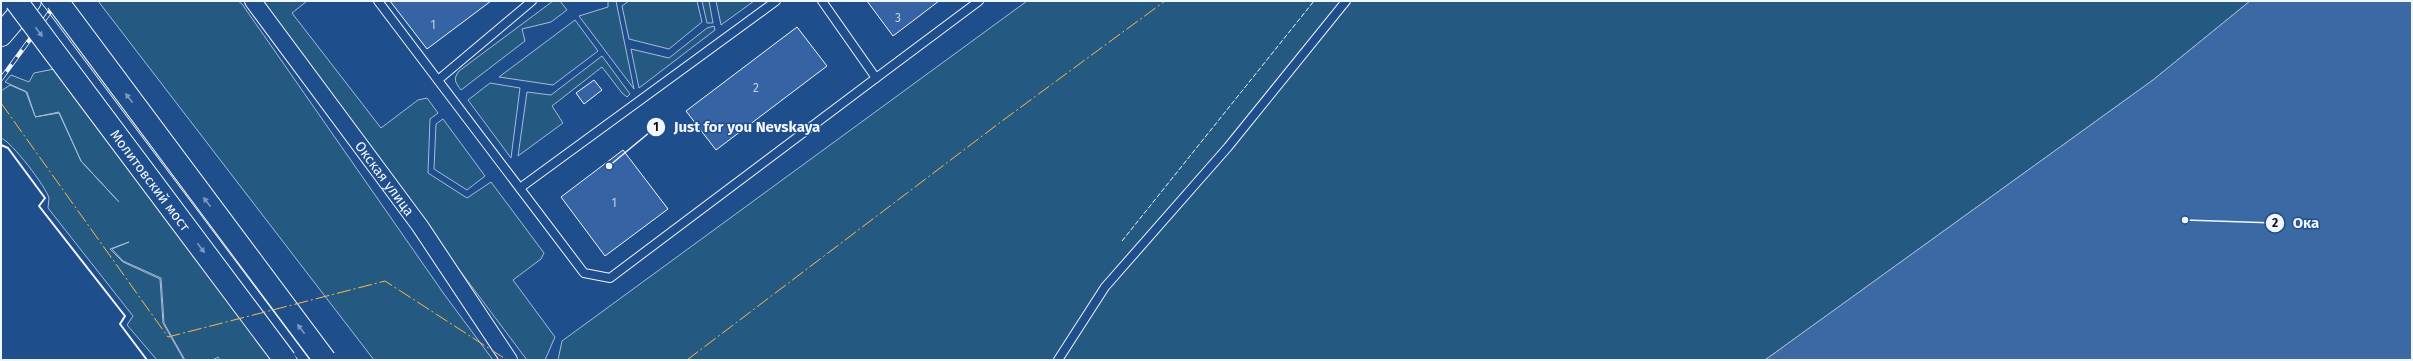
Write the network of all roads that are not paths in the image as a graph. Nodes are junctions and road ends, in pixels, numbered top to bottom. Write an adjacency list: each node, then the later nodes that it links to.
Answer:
1 (16, 1): 15 (main road, Молитовский мост, one-way to 15, bridge)
2 (30, 1): 11 (main road)
3 (57, 1): 16 (main road, one-way to 3, bridge)
4 (253, 1): 17 (street, Окская улица)
5 (378, 1): 13 (lane)
6 (532, 1): 13 (lane)
7 (776, 1): 14 (lane)
8 (822, 1): 12 (lane)
9 (978, 1): 12 (lane)
10 (1346, 1): 18 (lane)
11 (1, 35)
12 (876, 78): 14 (lane)
13 (438, 80): 14 (lane)
14 (520, 188)
15 (285, 360)
16 (325, 360)
17 (509, 360)
18 (1058, 360)

